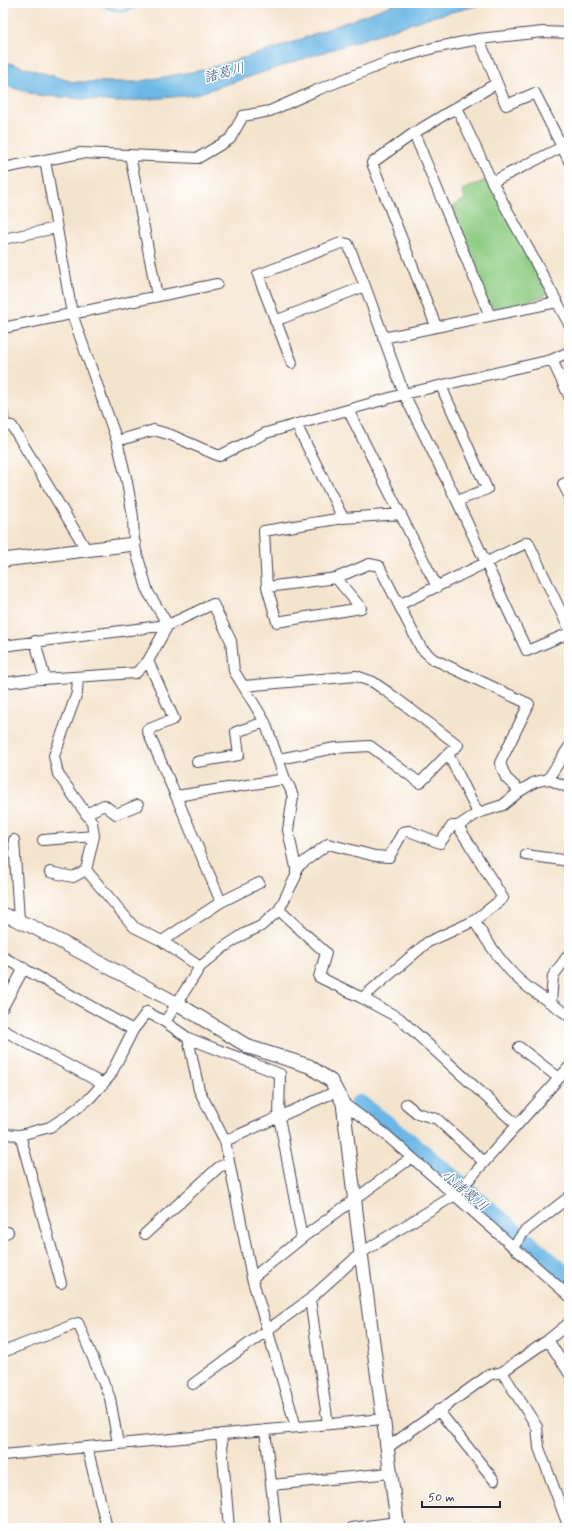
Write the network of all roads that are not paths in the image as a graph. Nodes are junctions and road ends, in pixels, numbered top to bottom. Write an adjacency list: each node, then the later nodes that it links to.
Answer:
1 (569, 33): 2 (street)
2 (480, 39): 3 (street); 7 (street)
3 (498, 83): 4 (street); 6 (street)
4 (457, 108): 5 (street); 11 (street)
5 (414, 133): 19 (street); 22 (street)
6 (562, 147): 9 (street); 11 (street)
7 (130, 155): 8 (street); 16 (street)
8 (44, 160): 10 (street); 12 (street)
9 (569, 161)
10 (3, 168)
11 (492, 182): 17 (street)
12 (56, 228): 13 (street); 18 (street)
13 (3, 239)
14 (217, 284): 16 (street)
15 (365, 286): 20 (street); 20 (street); 24 (street)
16 (157, 296): 18 (street)
17 (557, 302): 19 (street); 21 (street)
18 (72, 314): 23 (street); 34 (street)
19 (490, 316): 22 (street)
20 (275, 321): 27 (street)
21 (569, 324)
22 (436, 326): 24 (street)
23 (3, 328)
24 (382, 338): 29 (street)
25 (569, 352): 26 (street)
26 (552, 360): 28 (street); 30 (street)
27 (292, 363)
28 (441, 386): 29 (street); 37 (street)
29 (404, 394): 31 (street); 37 (street)
30 (569, 396)
31 (348, 410): 32 (street); 38 (street)
32 (296, 424): 34 (street); 39 (street)
33 (3, 425): 41 (street)
34 (117, 441): 40 (street)
35 (569, 482): 36 (street)
36 (569, 495)
37 (457, 501): 43 (street)
38 (401, 514): 39 (street); 45 (street)
39 (343, 518): 46 (street)
40 (134, 544): 41 (street); 48 (street)
41 (86, 549): 42 (street)
42 (3, 560)
43 (486, 562): 45 (street); 49 (street); 50 (street)
44 (336, 578): 46 (street); 46 (street); 47 (street)
45 (437, 587): 47 (street)
46 (268, 588)
47 (399, 605): 66 (street)
48 (168, 625): 51 (street); 53 (street); 57 (street)
49 (569, 629)
50 (569, 633)
51 (35, 641): 52 (street); 55 (street)
52 (3, 646)
53 (148, 661): 54 (street); 67 (street)
54 (78, 677): 55 (street); 69 (street)
55 (45, 679): 56 (street)
56 (3, 683)
57 (244, 686): 58 (street); 60 (street)
58 (265, 722): 61 (street); 62 (street)
59 (569, 747): 64 (street)
60 (448, 754): 61 (street); 70 (street)
61 (279, 759): 63 (street)
62 (197, 762)
63 (285, 779): 67 (street); 77 (street)
64 (548, 780): 65 (street); 66 (street)
65 (569, 788)
66 (520, 791): 70 (street)
67 (176, 796): 81 (street)
68 (138, 805): 69 (street)
69 (86, 814): 72 (street)
70 (478, 814): 71 (street)
71 (458, 826): 77 (street); 85 (street)
72 (94, 836): 74 (street); 78 (street)
73 (14, 840): 84 (street)
74 (44, 840)
75 (526, 855): 76 (street)
76 (569, 861)
77 (296, 868): 82 (street)
78 (86, 870): 79 (street); 86 (street)
79 (50, 872)
80 (259, 883): 81 (street)
81 (221, 902): 86 (street)
82 (279, 910): 89 (street); 91 (street)
83 (3, 914): 84 (street)
84 (19, 920): 93 (street)
85 (474, 921): 91 (street); 92 (street)
86 (162, 941): 89 (street)
87 (569, 954): 92 (street)
88 (3, 957): 90 (street)
89 (200, 967): 93 (street)
90 (24, 968): 94 (street); 98 (street)
91 (362, 998): 108 (street)
92 (551, 1002): 95 (street)
93 (178, 1004): 96 (street); 104 (street)
94 (3, 1007)
95 (569, 1016)
96 (165, 1022): 98 (street); 99 (street)
97 (3, 1030): 103 (street)
98 (133, 1030): 103 (street)
99 (188, 1038): 107 (street); 111 (street)
100 (519, 1047): 102 (street)
101 (569, 1067): 102 (street)
102 (559, 1078): 108 (street)
103 (103, 1084): 110 (street)
104 (337, 1091): 105 (street); 107 (street)
105 (343, 1103): 112 (street); 117 (street)
106 (406, 1104): 113 (street)
107 (279, 1117): 111 (street); 119 (street)
108 (517, 1125): 113 (street)
109 (3, 1134): 110 (street)
110 (20, 1135): 123 (street)
111 (225, 1141): 114 (street)
112 (411, 1158): 115 (street); 117 (street)
113 (484, 1162): 115 (street)
114 (229, 1163): 118 (street); 122 (street)
115 (457, 1193): 120 (street); 121 (street)
116 (569, 1197): 120 (street)
117 (355, 1199): 119 (street); 121 (street)
118 (145, 1234)
119 (302, 1238): 122 (street)
120 (515, 1245): 124 (street)
121 (361, 1253): 125 (street); 134 (street)
122 (252, 1278): 127 (street)
123 (61, 1283)
124 (569, 1296)
125 (310, 1299): 127 (street); 135 (street)
126 (569, 1324): 128 (street)
127 (266, 1331): 132 (street); 136 (street)
128 (548, 1340): 130 (street); 131 (street)
129 (3, 1352): 139 (street)
130 (502, 1372): 133 (street); 151 (street)
131 (569, 1373)
132 (193, 1384)
133 (438, 1410): 141 (street); 144 (street)
134 (382, 1419): 135 (street); 141 (street)
135 (328, 1424): 136 (street)
136 (296, 1427): 137 (street)
137 (265, 1430): 138 (street); 145 (street)
138 (221, 1434): 139 (street); 148 (street)
139 (118, 1444): 140 (street)
140 (87, 1447): 142 (street); 147 (street)
141 (387, 1448): 143 (street)
142 (3, 1455)
143 (390, 1473): 145 (street); 146 (street)
144 (494, 1480)
145 (272, 1485): 149 (street)
146 (398, 1525): 150 (street)
147 (107, 1528)
148 (229, 1528)
149 (276, 1528)
150 (352, 1528)
151 (568, 1528)

